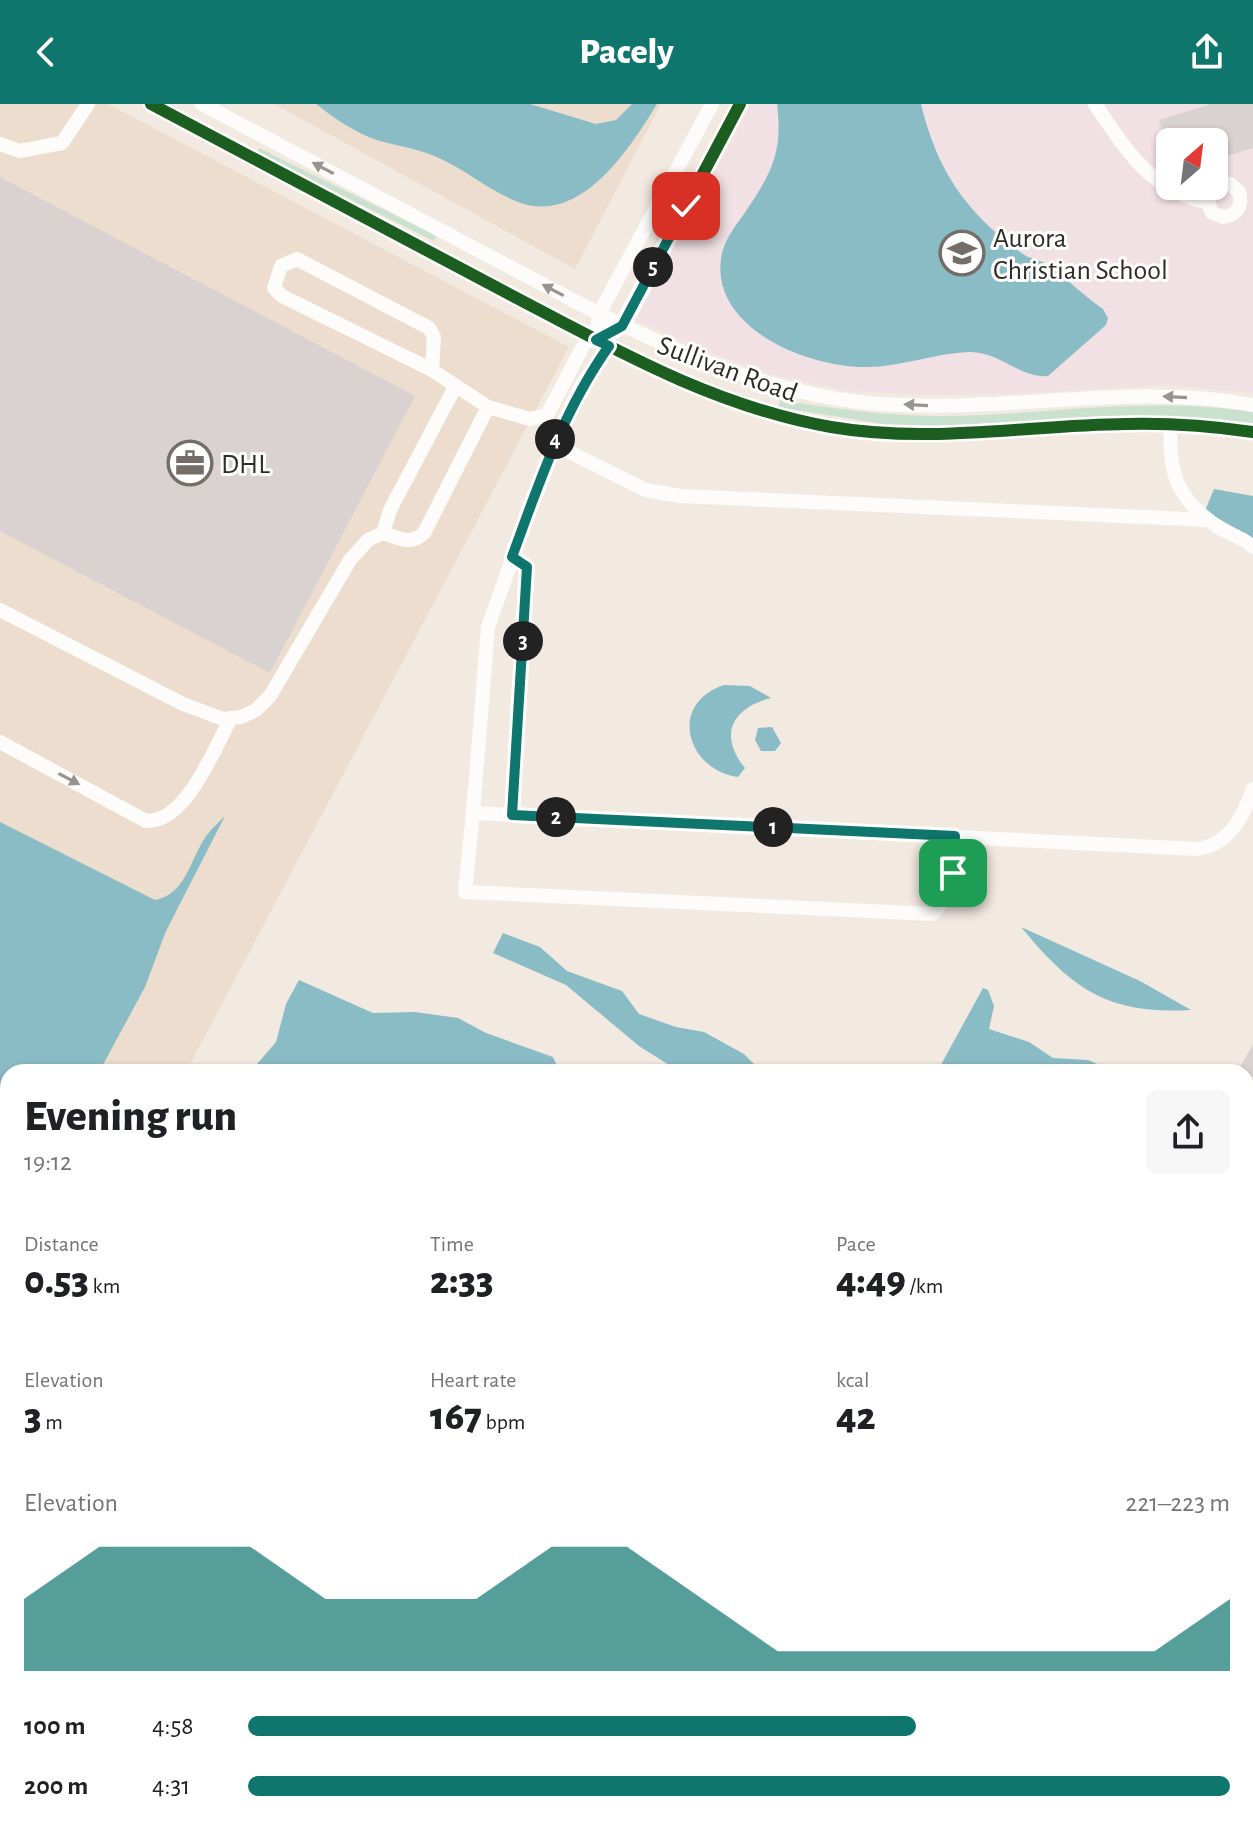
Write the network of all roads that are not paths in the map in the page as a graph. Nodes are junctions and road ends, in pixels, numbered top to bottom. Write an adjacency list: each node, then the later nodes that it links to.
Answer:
1 (88, 104): 7 (street)
2 (151, 104): 13 (street, Sullivan Road)
3 (202, 104): 11 (street, Sullivan Road, one-way to 3)
4 (712, 104): 11 (street)
5 (740, 104): 12 (street)
6 (1095, 104): 9 (street)
7 (0, 144)
8 (1228, 184): 10 (street)
9 (1206, 202): 10 (street)
10 (1246, 210)
11 (599, 314): 12 (street, Sullivan Road); 13 (street)
12 (622, 326): 13 (street); 16 (street, Sullivan Road, one-way to 12)
13 (598, 340): 18 (street); 19 (street); 20 (street, Sullivan Road)
14 (432, 370): 14 (street); 15 (street)
15 (455, 387): 17 (street); 24 (street)
16 (1253, 405)
17 (488, 407): 18 (street); 24 (street)
18 (547, 415): 19 (street)
19 (563, 424): 22 (street)
20 (1171, 424): 21 (street, Sullivan Road); 23 (street)
21 (1253, 432)
22 (553, 444): 23 (street); 26 (street)
23 (1209, 520): 25 (street)
24 (383, 533): 28 (street)
25 (1253, 547)
26 (512, 557): 31 (street); 32 (street)
27 (0, 610): 28 (street)
28 (231, 718): 29 (street, one-way to 28)
29 (0, 742)
30 (1253, 789): 33 (street)
31 (473, 813): 32 (street); 33 (street)
32 (512, 815): 33 (street)
33 (955, 836)

